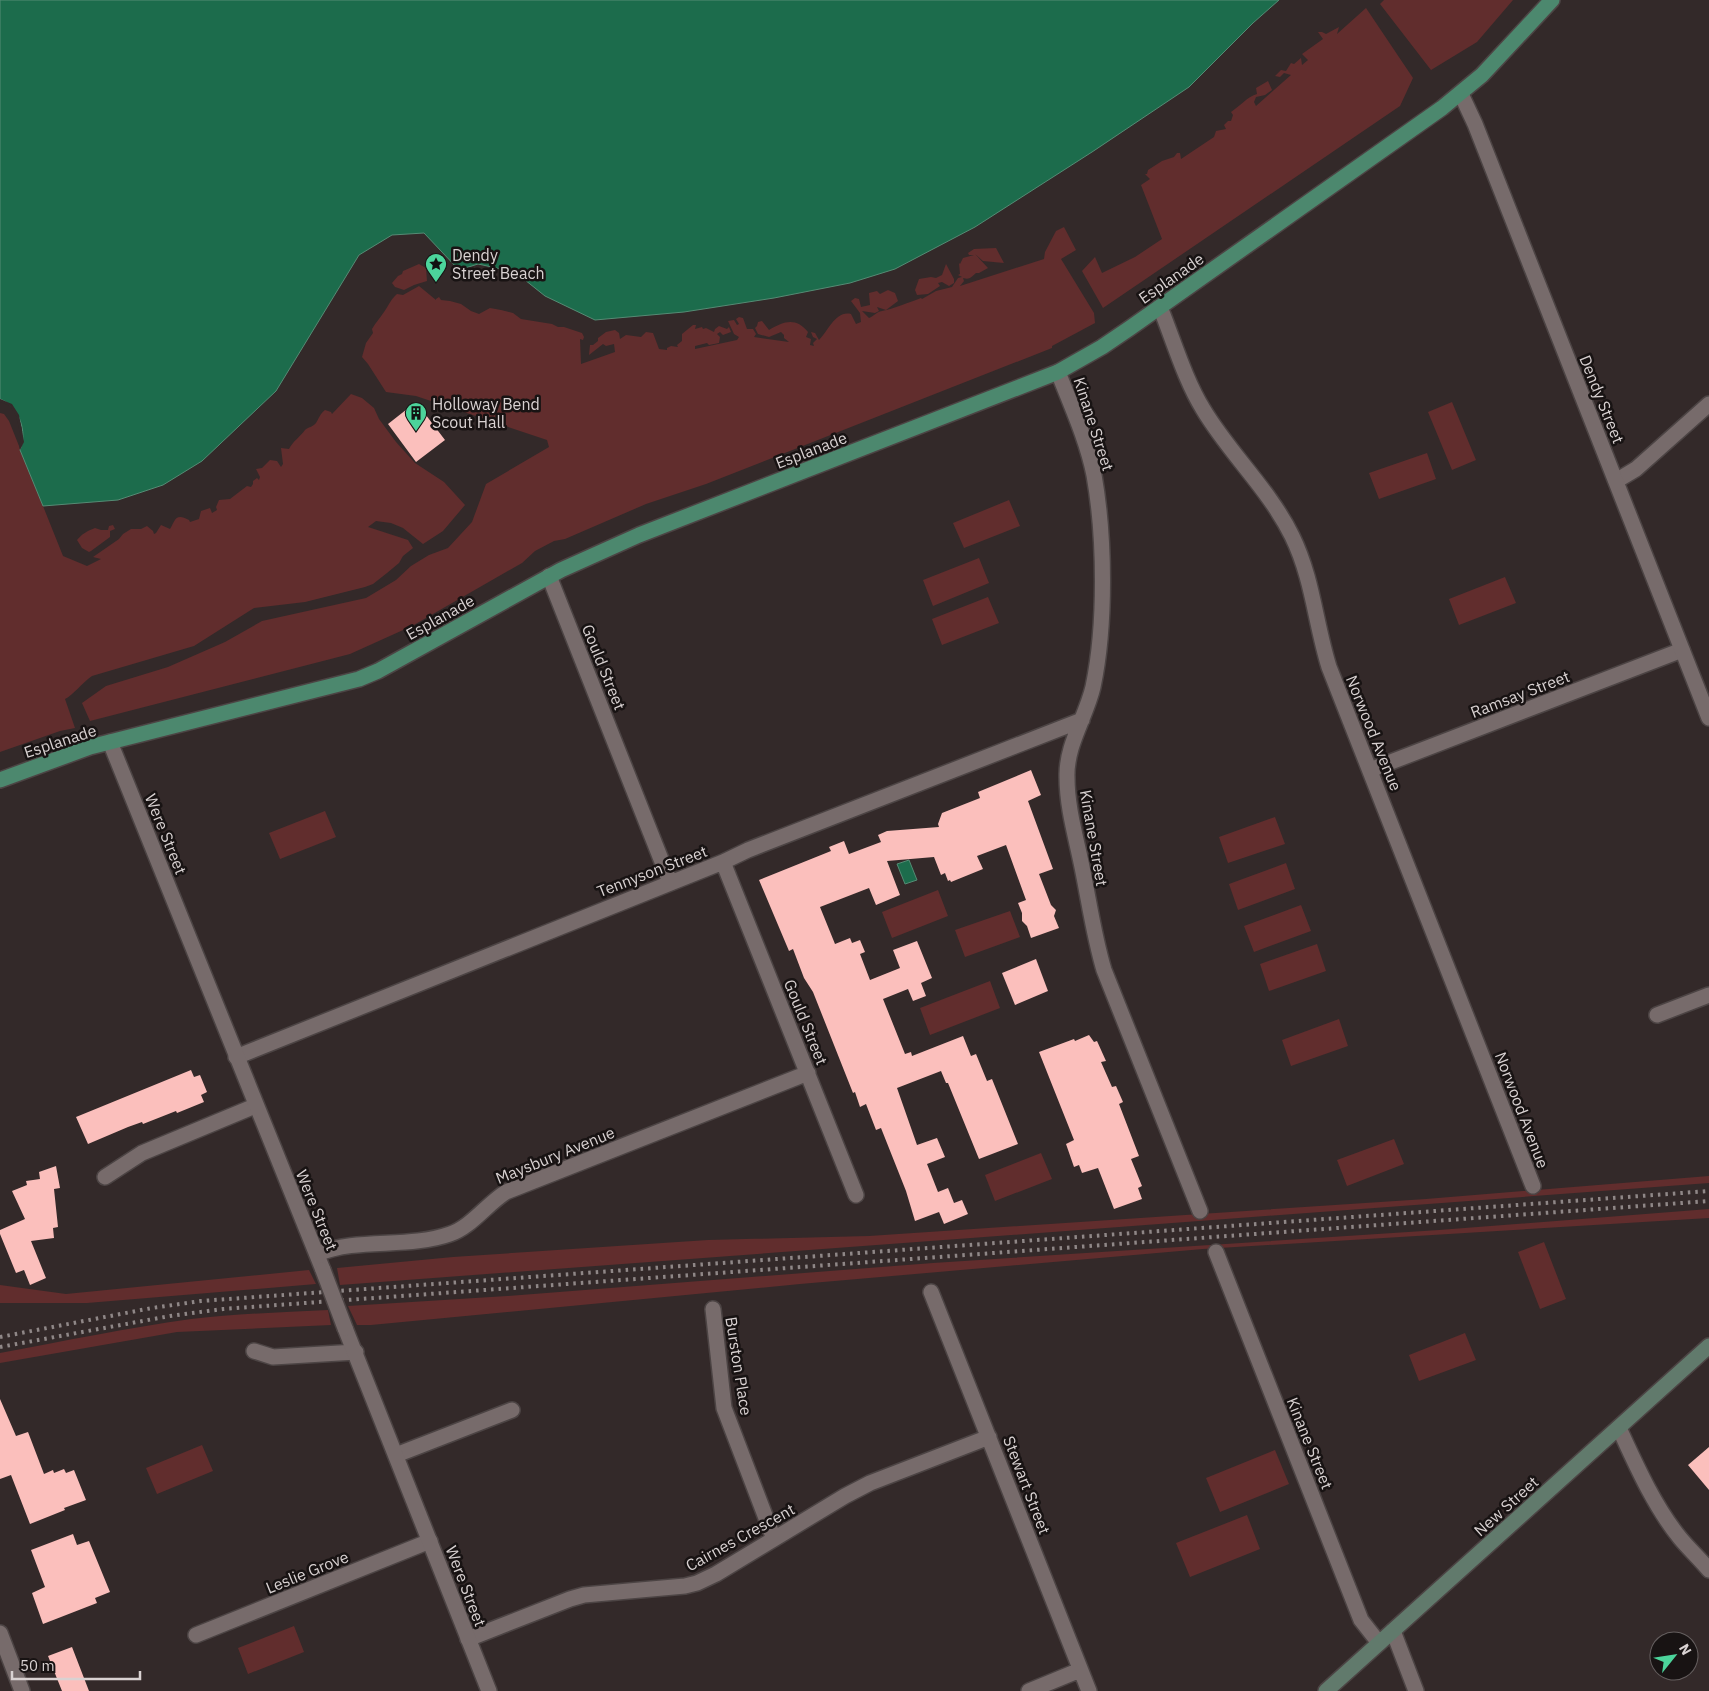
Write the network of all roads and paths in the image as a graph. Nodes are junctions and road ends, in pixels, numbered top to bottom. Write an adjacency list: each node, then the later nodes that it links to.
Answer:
1 (1552, 0): 2 (main road, Esplanade)
2 (1461, 94): 3 (main road, Esplanade); 6 (street, Dendy Street)
3 (1160, 307): 4 (main road, Esplanade); 12 (street, Norwood Avenue)
4 (1058, 372): 7 (main road, Esplanade); 10 (street, Kinane Street)
5 (1709, 404): 6 (street)
6 (1616, 481): 8 (street, Dendy Street)
7 (549, 576): 11 (main road, Esplanade); 15 (street, Gould Street)
8 (1682, 650): 9 (street, Dendy Street); 12 (street, Ramsay Street)
9 (1709, 718)
10 (1082, 720): 14 (street, Tennyson Street); 24 (street, Kinane Street)
11 (110, 742): 13 (main road, Esplanade); 18 (street, Were Street)
12 (1370, 770): 22 (street, Norwood Avenue)
13 (0, 780)
14 (723, 862): 15 (street, Tennyson Street); 19 (street, Gould Street)
15 (670, 882): 18 (street, Tennyson Street)
16 (1709, 996): 17 (street)
17 (1656, 1015)
18 (236, 1057): 20 (street, Were Street)
19 (808, 1073): 23 (street, Gould Street); 26 (street, Maysbury Avenue)
20 (256, 1106): 21 (street); 26 (street, Were Street)
21 (105, 1177)
22 (1533, 1186)
23 (856, 1195)
24 (1200, 1211)
25 (1216, 1252): 43 (street, Kinane Street)
26 (317, 1254): 31 (street, Were Street, bridge)
27 (932, 1292): 34 (street, Stewart Street)
28 (713, 1309): 36 (street, Burston Place)
29 (1709, 1346): 33 (main road, New Street)
30 (254, 1352): 31 (street)
31 (356, 1352): 35 (street, Were Street)
32 (512, 1410): 35 (street)
33 (1618, 1428): 38 (street); 39 (main road, New Street)
34 (989, 1437): 36 (street, Cairnes Crescent); 44 (street, Stewart Street)
35 (396, 1455): 37 (street, Were Street)
36 (774, 1539): 42 (street, Cairnes Crescent)
37 (430, 1541): 41 (street, Leslie Grove); 42 (street, Were Street)
38 (1709, 1570)
39 (1393, 1631): 43 (main road, New Street); 50 (street)
40 (0, 1633): 45 (street)
41 (196, 1635)
42 (468, 1639): 46 (street, Were Street)
43 (1379, 1644): 49 (main road, New Street)
44 (1080, 1670): 47 (street); 48 (street, Stewart Street)
45 (22, 1691)
46 (489, 1691)
47 (1029, 1691)
48 (1088, 1691)
49 (1326, 1691)
50 (1416, 1691)

